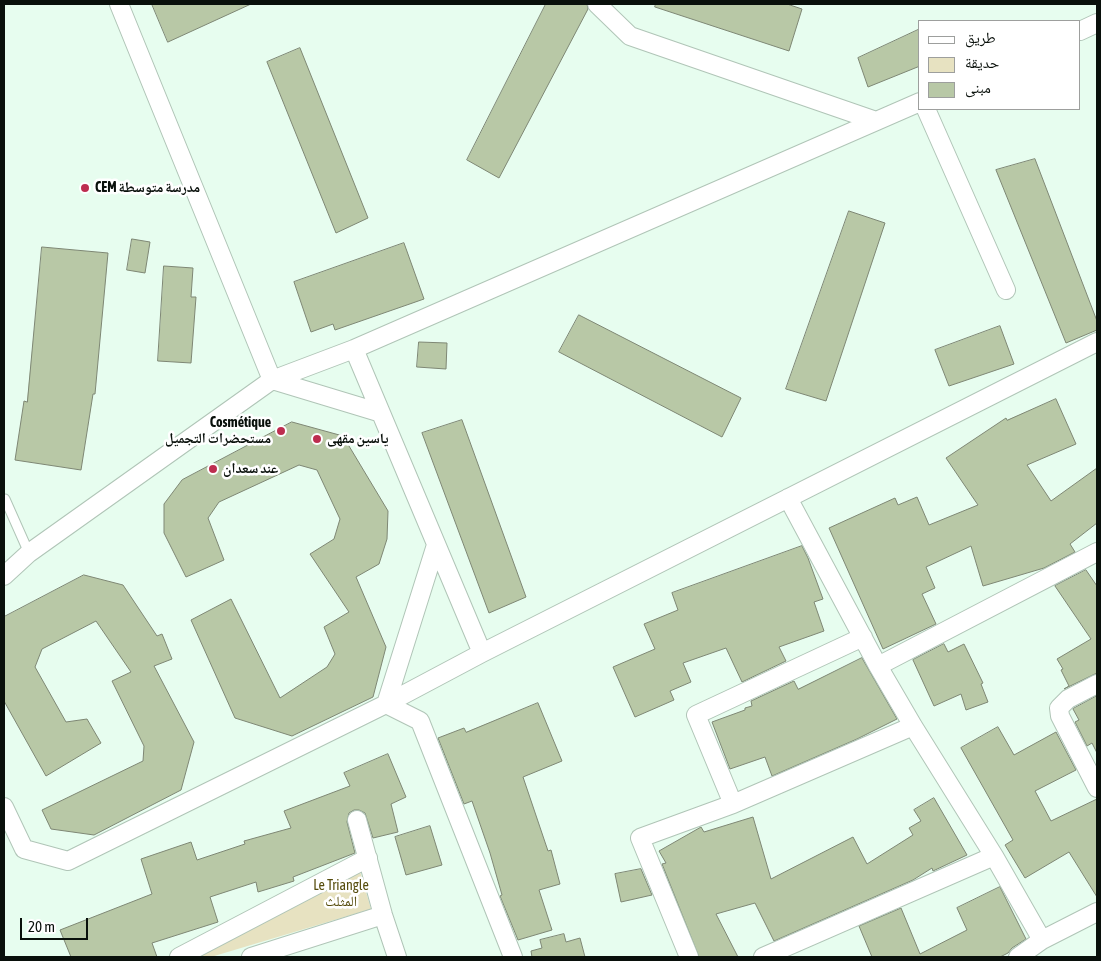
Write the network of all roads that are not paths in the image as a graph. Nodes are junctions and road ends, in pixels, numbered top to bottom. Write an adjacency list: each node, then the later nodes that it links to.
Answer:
1 (119, 4): 11 (street)
2 (597, 4): 7 (street)
3 (1097, 23): 4 (street)
4 (1081, 31)
5 (918, 103): 7 (street)
6 (926, 110): 8 (street)
7 (876, 121): 10 (street)
8 (1006, 290)
9 (1097, 342): 13 (street)
10 (354, 349): 11 (street); 12 (street)
11 (272, 380): 12 (street); 17 (street)
12 (381, 413): 15 (street)
13 (788, 498): 19 (street); 20 (street)
14 (5, 499): 17 (lane)
15 (436, 545): 20 (street); 23 (street)
16 (1097, 552): 21 (street)
17 (30, 553): 18 (street)
18 (4, 576)
19 (863, 637): 21 (street); 27 (street)
20 (482, 653): 23 (street)
21 (878, 666): 24 (street)
22 (1097, 684): 25 (street)
23 (386, 704): 28 (street); 38 (street)
24 (913, 726): 27 (street); 30 (street)
25 (1092, 768): 26 (street)
26 (1097, 788)
27 (733, 804): 39 (street)
28 (4, 807)
29 (358, 820): 31 (street)
30 (994, 856): 34 (street); 40 (street)
31 (368, 858): 33 (street); 35 (street)
32 (1097, 912): 34 (street)
33 (383, 915): 36 (street); 37 (street)
34 (1042, 940): 41 (street)
35 (179, 957)
36 (251, 957)
37 (397, 957)
38 (514, 957)
39 (688, 957)
40 (763, 957)
41 (1018, 957)

